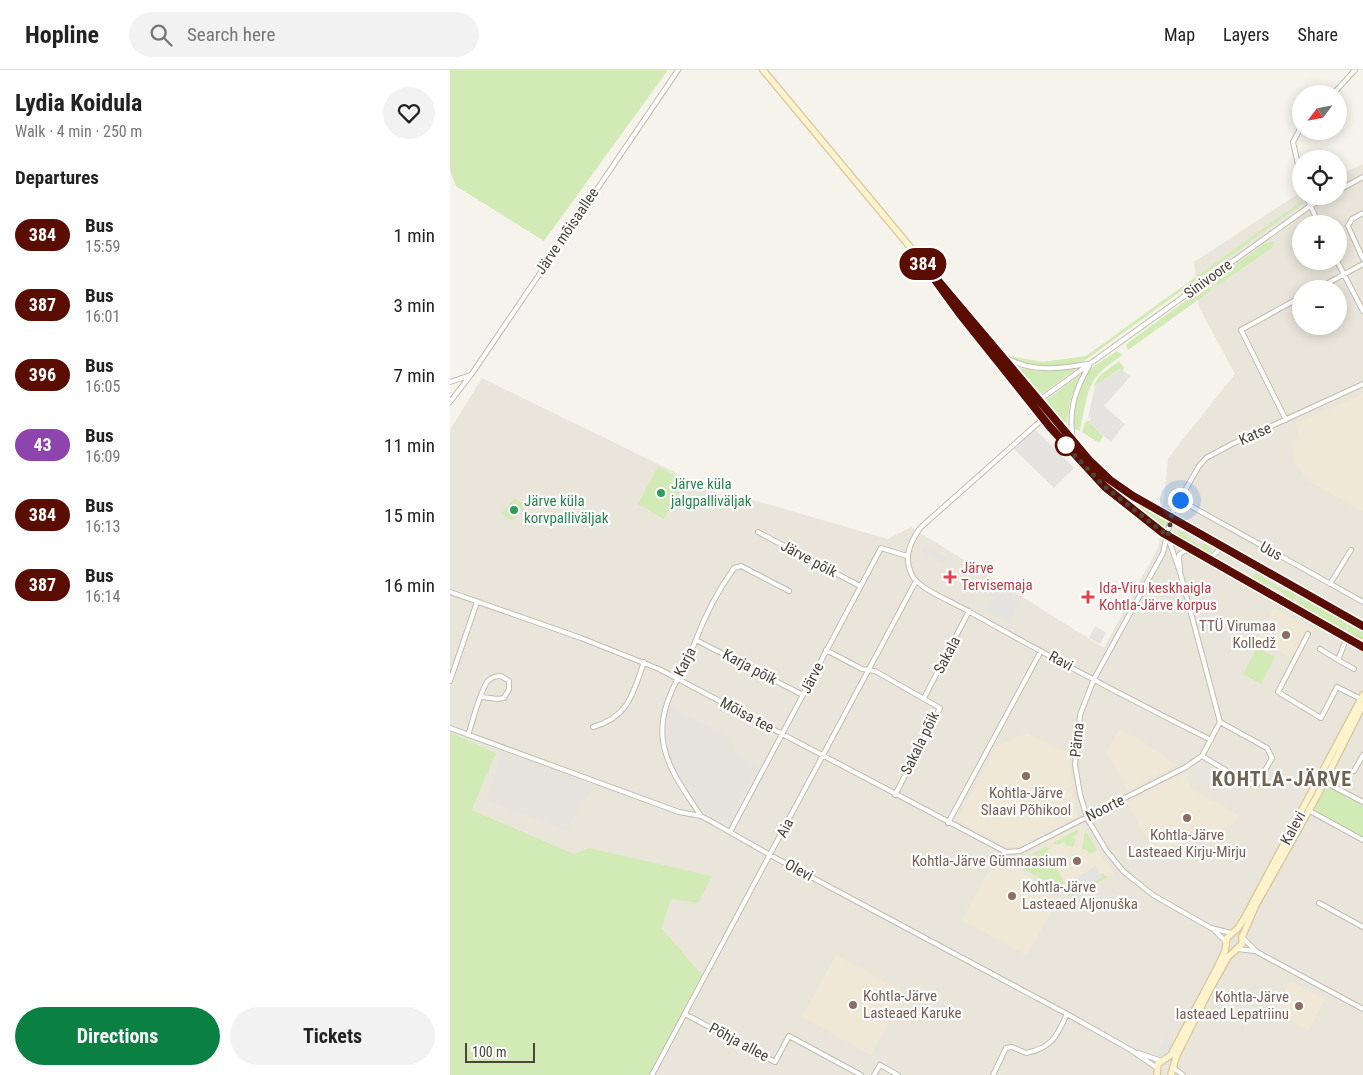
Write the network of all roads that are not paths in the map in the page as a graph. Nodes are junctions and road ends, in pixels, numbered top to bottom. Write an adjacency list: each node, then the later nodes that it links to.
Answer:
1 (678, 70): 20 (street, Järve mõisaallee)
2 (763, 70): 10 (main road)
3 (1355, 70): 4 (street)
4 (1341, 85)
5 (1363, 177): 6 (street)
6 (1347, 186)
7 (1310, 206): 9 (street); 19 (street, Sinivoore)
8 (1363, 213): 11 (street)
9 (1314, 215)
10 (919, 258): 18 (main road); 24 (main road)
11 (1363, 260)
12 (1363, 264): 14 (street)
13 (1342, 270): 14 (street)
14 (1344, 274): 15 (street); 17 (street)
15 (1333, 280)
16 (1292, 302): 27 (street)
17 (1363, 311)
18 (1000, 354): 19 (street, Sinivoore); 24 (main road)
19 (1091, 363): 24 (street, Sinivoore); 28 (street, Sinivoore)
20 (471, 375): 21 (street); 23 (street, Järve mõisaallee)
21 (450, 382)
22 (1363, 384): 27 (street, Katse)
23 (450, 402)
24 (1036, 403): 25 (main road); 26 (main road)
25 (1048, 414): 26 (street); 28 (main road)
26 (1043, 418): 32 (main road); 36 (street)
27 (1286, 420): 29 (street, Katse)
28 (1074, 442): 30 (main road)
29 (1180, 500): 30 (street, Katse); 40 (street, Uus)
30 (1172, 516): 32 (street, Pärna); 33 (main road)
31 (758, 532): 41 (street, Järve põik)
32 (1168, 536): 35 (main road); 38 (street); 61 (street, Pärna)
33 (1217, 544): 37 (street); 47 (main road)
34 (1351, 550): 40 (street)
35 (1199, 553): 37 (main road); 38 (street)
36 (907, 556): 39 (street); 41 (street, Järve)
37 (1210, 559): 49 (main road)
38 (1180, 572): 67 (street)
39 (915, 579): 46 (street, Ravi); 59 (street, Aia)
40 (1330, 584): 45 (street, Uus)
41 (860, 586): 54 (street, Järve)
42 (789, 590): 50 (street, Karja)
43 (450, 592): 44 (street, Mõisa tee)
44 (477, 602): 57 (street, Mõisa tee); 62 (street)
45 (1363, 602)
46 (969, 611): 55 (street, Ravi); 65 (street, Sakala)
47 (1363, 626)
48 (1308, 634): 66 (street)
49 (1347, 637): 51 (main road); 52 (main road); 56 (street)
50 (696, 640): 60 (street, Karja); 63 (street, Karja põik)
51 (1363, 642)
52 (1363, 647)
53 (1320, 649): 56 (street)
54 (826, 650): 59 (street); 63 (street, Järve)
55 (1041, 651): 61 (street, Ravi); 84 (street)
56 (1338, 660): 58 (street)
57 (644, 662): 60 (street, Mõisa tee); 68 (street)
58 (1354, 669)
59 (868, 670): 65 (street); 74 (street, Aia)
60 (677, 678): 70 (street, Mõisa tee); 82 (street, Karja)
61 (1094, 679): 72 (street, Ravi); 83 (street, Pärna)
62 (450, 681)
63 (803, 695): 70 (street, Järve)
64 (482, 697): 64 (street); 71 (street)
65 (924, 698): 78 (street, Sakala põik)
66 (1362, 701): 77 (main road, Kalevi)
67 (1220, 722): 72 (street); 75 (street)
68 (594, 727)
69 (450, 728): 71 (street, Olevi)
70 (782, 734): 74 (street, Mõisa tee); 85 (street, Järve)
71 (468, 735): 82 (street, Olevi)
72 (1211, 740): 75 (street)
73 (1363, 755): 76 (street)
74 (823, 756): 78 (street, Mõisa tee); 88 (street, Aia)
75 (1202, 756): 83 (street, Noorte)
76 (1354, 771)
77 (1321, 780): 79 (main road, Kalevi); 80 (street); 81 (main road, Kalevi)
78 (895, 795): 84 (street, Mõisa tee)
79 (1309, 797): 81 (street); 92 (main road, Kalevi)
80 (1363, 802)
81 (1308, 811): 86 (street); 93 (main road, Kalevi)
82 (701, 816): 85 (street, Olevi)
83 (1087, 818): 87 (street, Noorte); 91 (street, Pärna)
84 (948, 823): 87 (street, Mõisa tee)
85 (730, 832): 88 (street, Olevi)
86 (1363, 840)
87 (1006, 852)
88 (770, 856): 98 (street, Aia); 99 (street, Olevi)
89 (1319, 903): 90 (street)
90 (1363, 927)
91 (1211, 928): 92 (street, Pärna); 94 (street, Pärna)
92 (1232, 933): 93 (main road); 94 (main road, Kalevi)
93 (1243, 938): 95 (main road, Kalevi); 96 (street)
94 (1227, 942): 95 (main road); 101 (main road, Kalevi)
95 (1237, 949): 96 (street); 102 (main road, Kalevi)
96 (1257, 952): 97 (street)
97 (1363, 1009)
98 (685, 1014): 104 (street, Aia); 105 (street, Põhja allee)
99 (1067, 1014): 100 (street, Olevi); 108 (street)
100 (1131, 1050): 101 (street, Olevi); 103 (street, Olevi)
101 (1163, 1061): 102 (main road); 103 (main road, Kalevi)
102 (1173, 1067): 109 (main road, Kalevi); 110 (street)
103 (1158, 1072)
104 (652, 1075)
105 (861, 1075)
106 (874, 1075): 107 (street)
107 (898, 1075)
108 (994, 1075)
109 (1171, 1075)
110 (1183, 1075)

